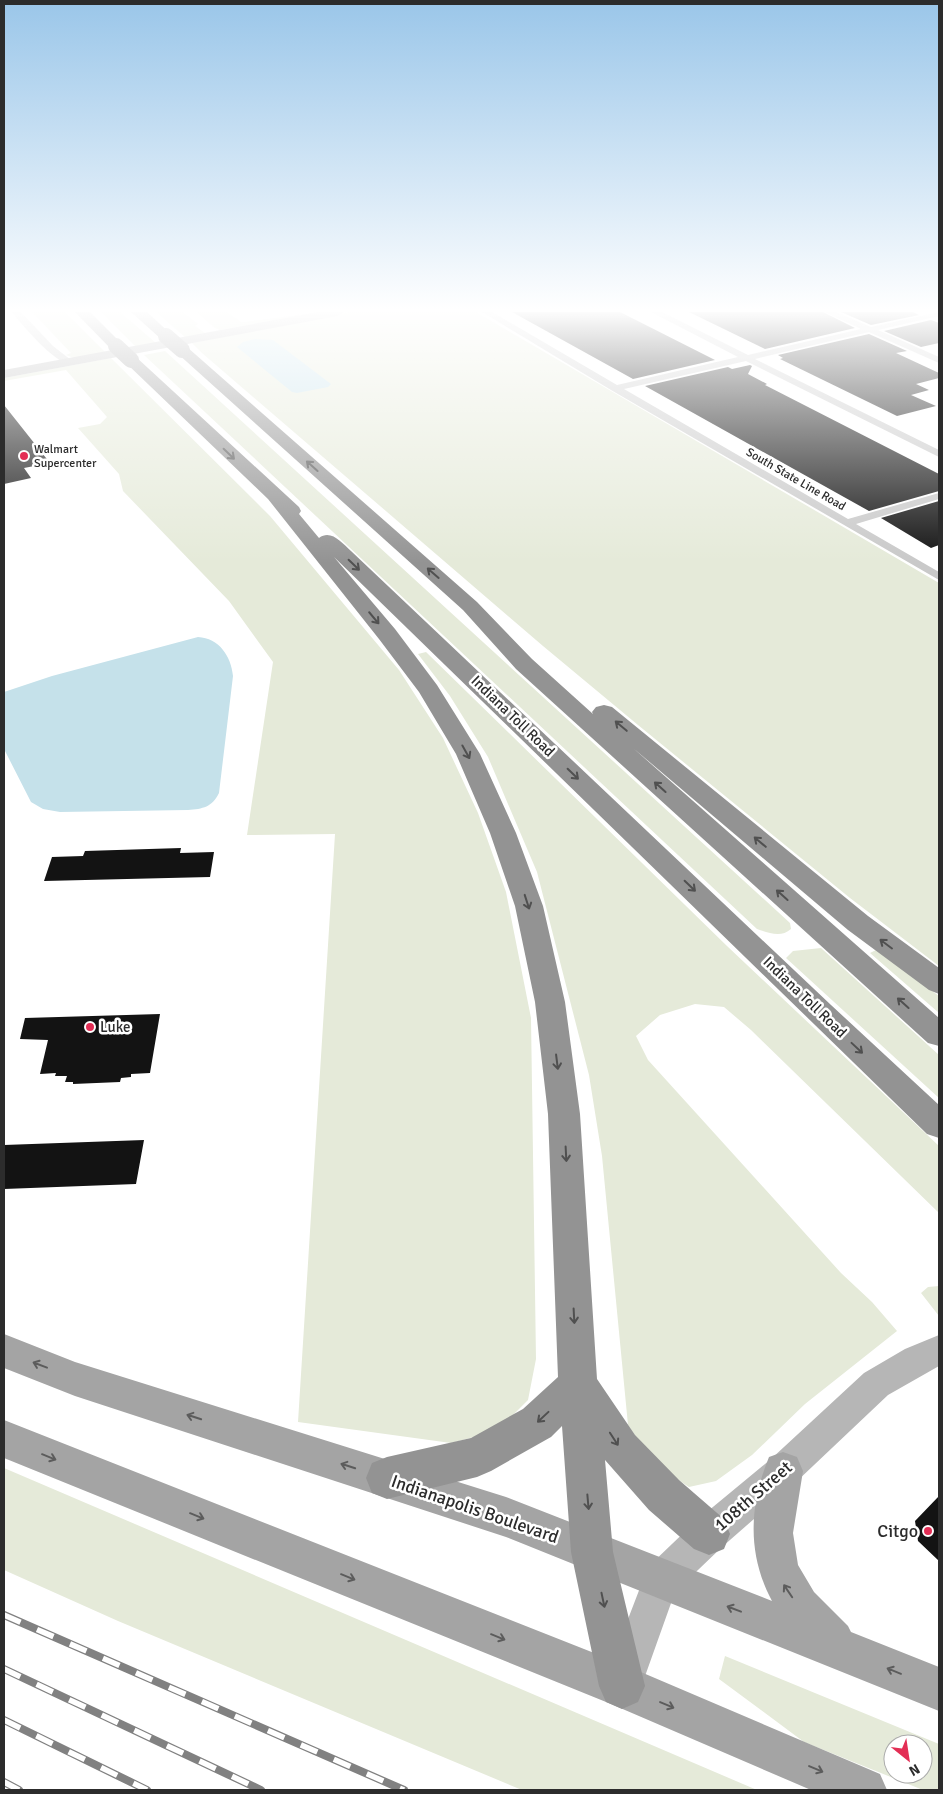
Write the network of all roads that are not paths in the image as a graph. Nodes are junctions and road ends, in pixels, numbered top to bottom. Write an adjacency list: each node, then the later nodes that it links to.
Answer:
1 (169, 396): 7 (highway, Indiana Toll Road, one-way to 7, bridge)
2 (233, 396): 10 (highway, one-way to 2, bridge)
3 (627, 396): 8 (street, South State Line Road)
4 (822, 396): 5 (street)
5 (939, 454)
6 (939, 496): 8 (street)
7 (277, 499): 13 (highway, Indiana Toll Road, one-way to 13); 16 (highway, one-way to 16)
8 (847, 523): 9 (street, South State Line Road)
9 (939, 577)
10 (470, 606): 11 (highway, one-way to 10); 12 (highway, one-way to 10)
11 (939, 983)
12 (939, 1036)
13 (939, 1125)
14 (939, 1350): 18 (street, 108th Street)
15 (4, 1351): 19 (main road, Indianapolis Boulevard, one-way to 15)
16 (578, 1384): 19 (highway, one-way to 19); 20 (highway, one-way to 20); 21 (highway, one-way to 21)
17 (4, 1439): 24 (main road, one-way to 24)
18 (783, 1471): 20 (street, 108th Street); 23 (main road, one-way to 18)
19 (387, 1478): 21 (main road, Indianapolis Boulevard)
20 (709, 1534): 22 (street, 108th Street)
21 (592, 1552): 22 (main road, Indianapolis Boulevard); 24 (highway, one-way to 24)
22 (661, 1580): 23 (main road, Indianapolis Boulevard, one-way to 22); 24 (street, 108th Street)
23 (845, 1652): 25 (main road, Indianapolis Boulevard, one-way to 23)
24 (622, 1686): 26 (main road, one-way to 26)
25 (939, 1689)
26 (864, 1790)

